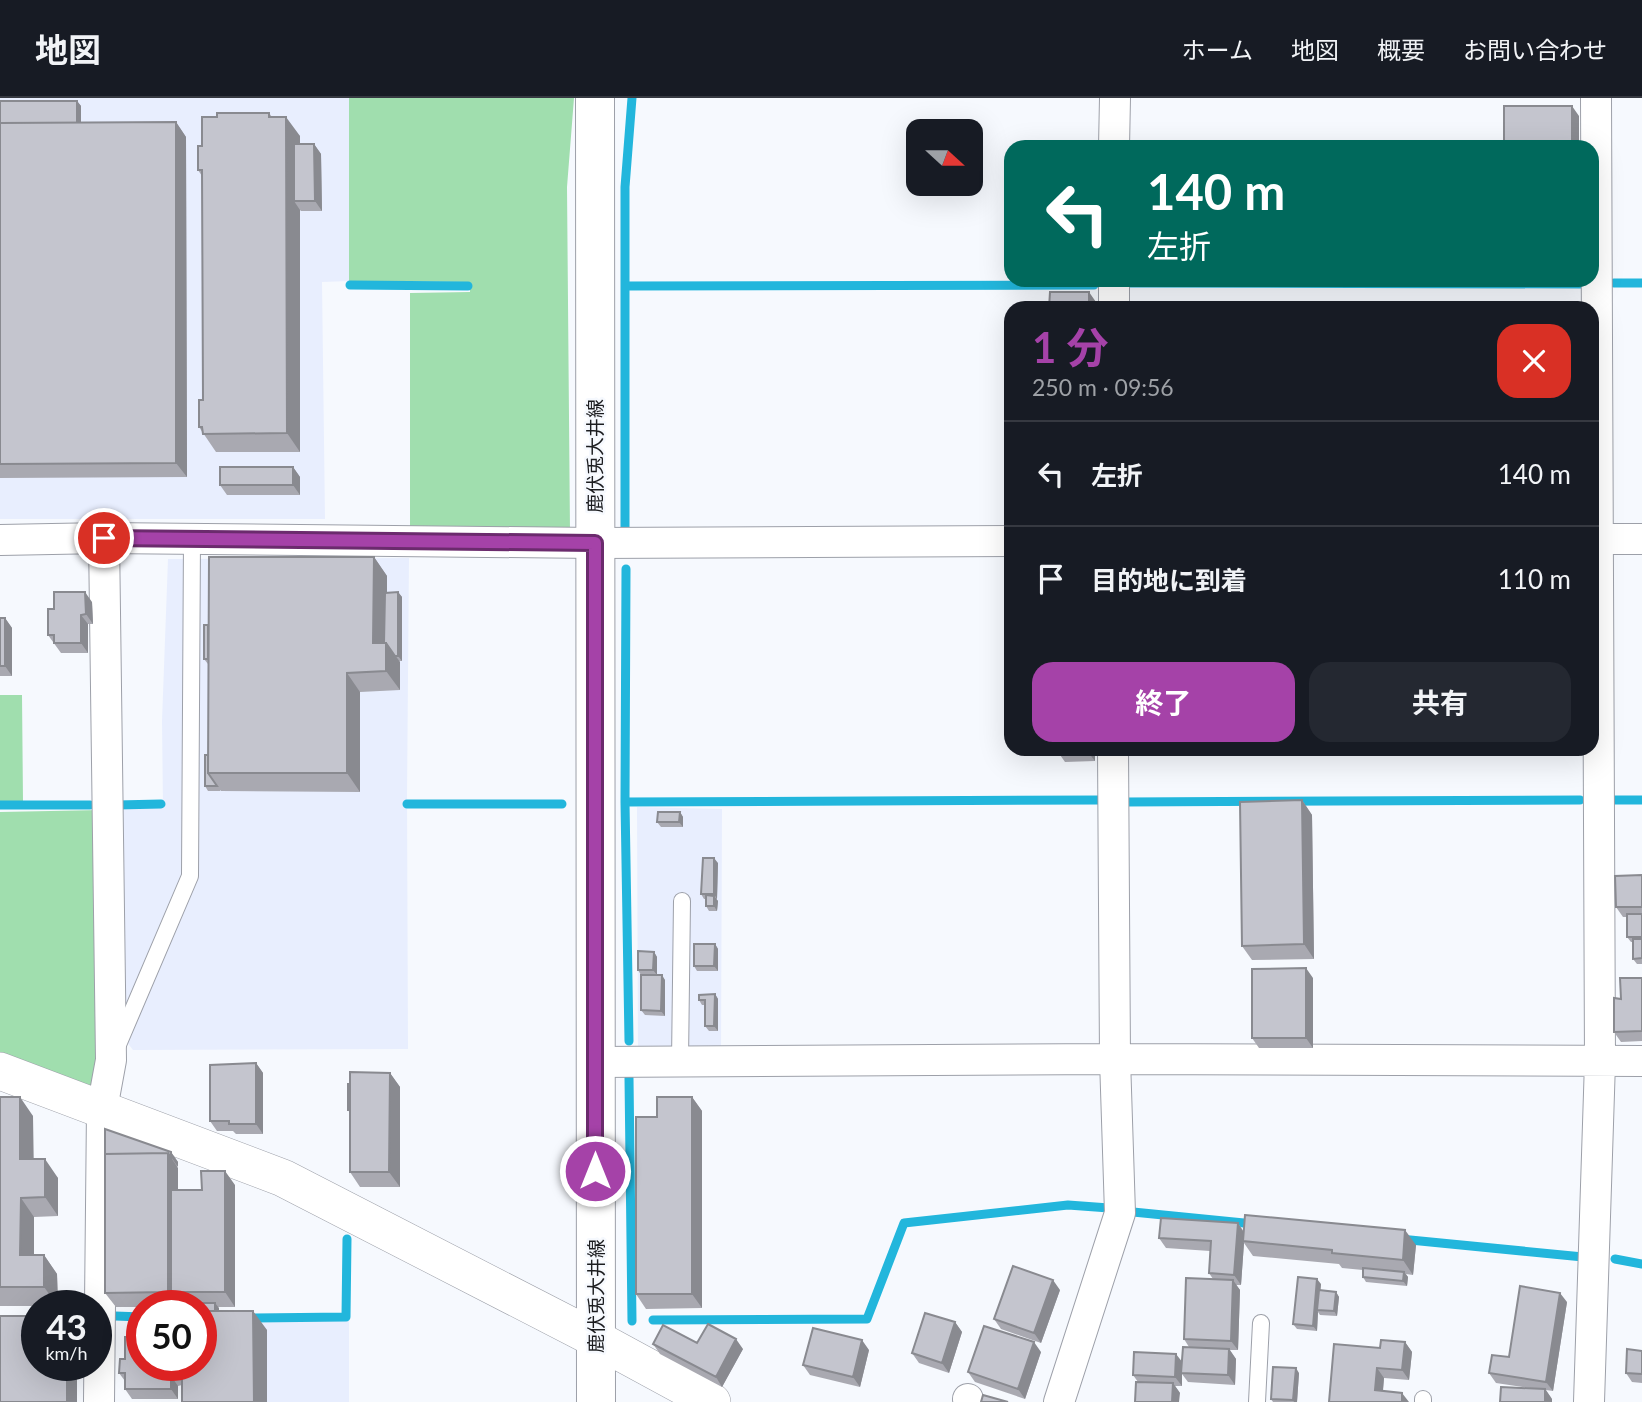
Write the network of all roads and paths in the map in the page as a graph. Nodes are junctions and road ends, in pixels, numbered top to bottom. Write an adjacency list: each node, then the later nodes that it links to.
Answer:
1 (595, 98): 12 (main road, 鹿伏兎大井線)
2 (1115, 98): 4 (street)
3 (1596, 98): 5 (street)
4 (1114, 140)
5 (1596, 140)
6 (104, 538): 7 (street); 10 (street); 17 (street)
7 (192, 539): 12 (street); 17 (lane)
8 (1599, 539): 9 (street)
9 (1642, 539)
10 (0, 540)
11 (1004, 541): 12 (street)
12 (595, 543): 20 (main road, 鹿伏兎大井線)
13 (1114, 756): 16 (street)
14 (1597, 756): 21 (street)
15 (682, 901): 18 (lane)
16 (1115, 1059): 18 (street); 21 (street); 29 (street)
17 (111, 1060): 23 (street)
18 (680, 1061): 20 (street)
19 (1642, 1061): 21 (street)
20 (595, 1062): 25 (main road, 鹿伏兎大井線)
21 (1600, 1062): 31 (street)
22 (0, 1071): 23 (street)
23 (102, 1109): 25 (street); 26 (street)
24 (1261, 1324): 30 (lane)
25 (596, 1339): 27 (main road, 鹿伏兎大井線); 28 (street)
26 (99, 1402)
27 (596, 1402)
28 (712, 1402)
29 (1059, 1402)
30 (1258, 1402)
31 (1589, 1402)

